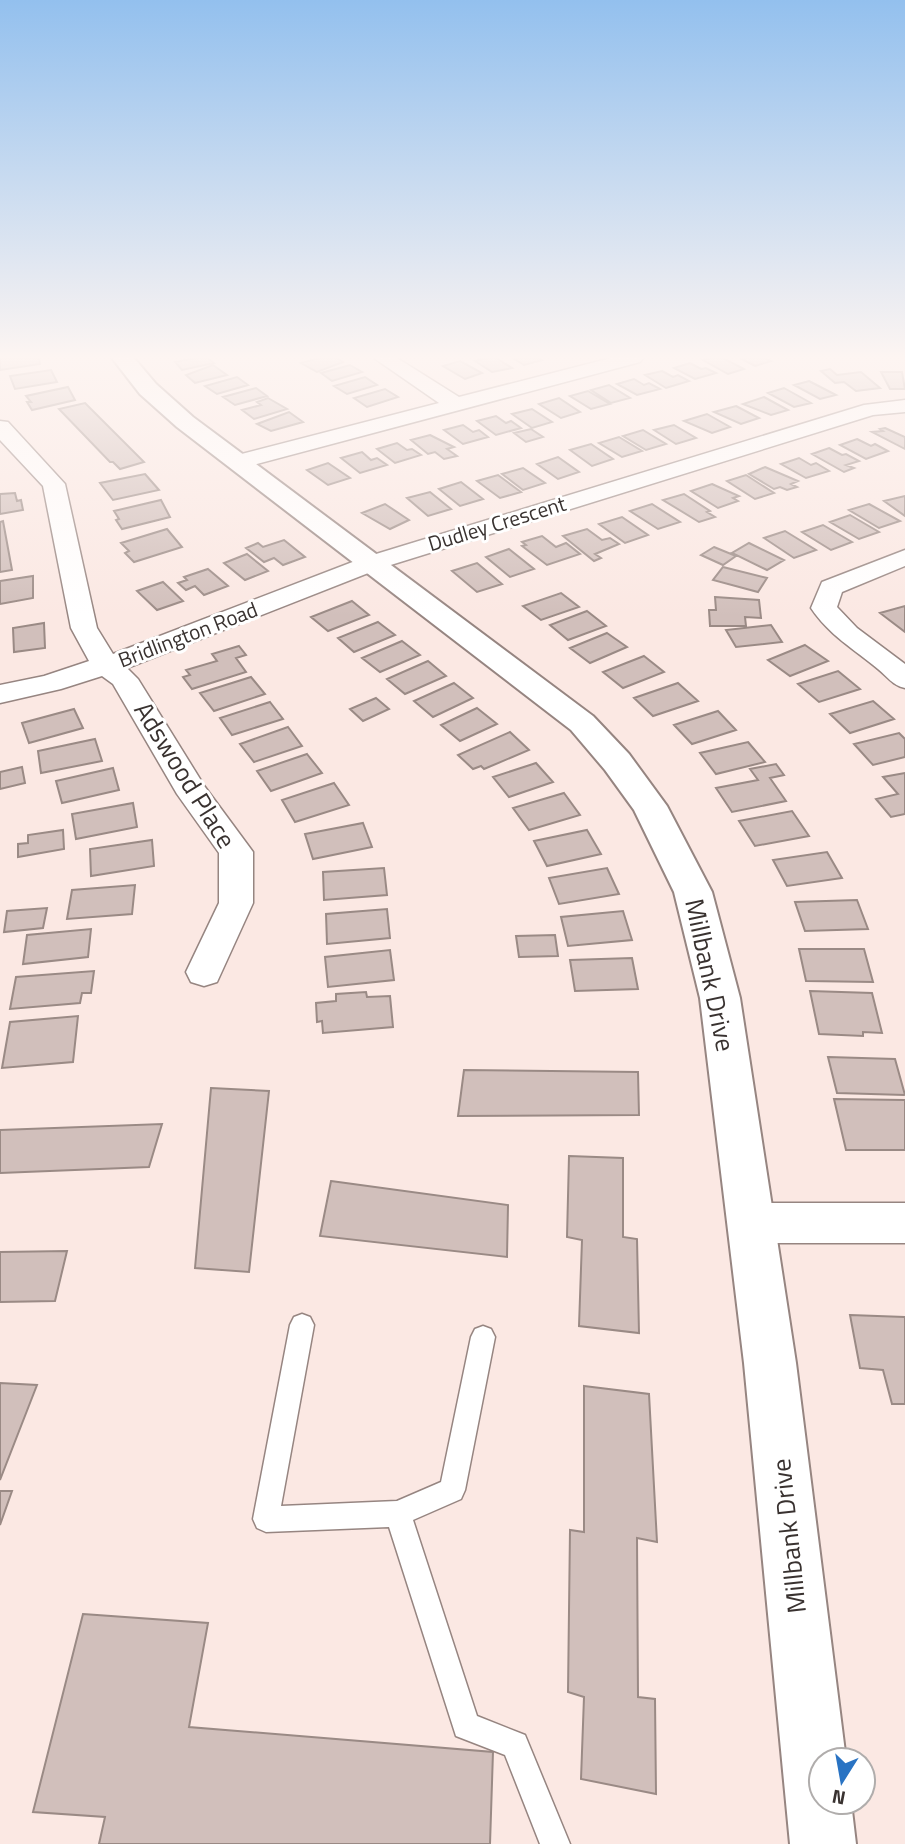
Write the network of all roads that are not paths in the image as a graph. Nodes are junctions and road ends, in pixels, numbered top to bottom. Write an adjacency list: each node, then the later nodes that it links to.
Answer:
1 (16, 444): 8 (street, Adswood Place)
2 (216, 444): 5 (street, Millbank Drive)
3 (305, 444): 5 (street)
4 (757, 444): 7 (street, Dudley Crescent)
5 (239, 461): 7 (street, Millbank Drive)
6 (905, 557): 9 (street)
7 (372, 563): 8 (street, Bridlington Road); 12 (street, Millbank Drive)
8 (106, 666): 10 (street, Bridlington Road); 11 (street, Adswood Place)
9 (905, 680)
10 (0, 694)
11 (204, 972)
12 (751, 1223): 13 (street); 18 (street, Millbank Drive)
13 (905, 1223)
14 (302, 1325): 16 (lane)
15 (483, 1337): 16 (lane)
16 (398, 1514): 17 (lane)
17 (555, 1844)
18 (823, 1844)

